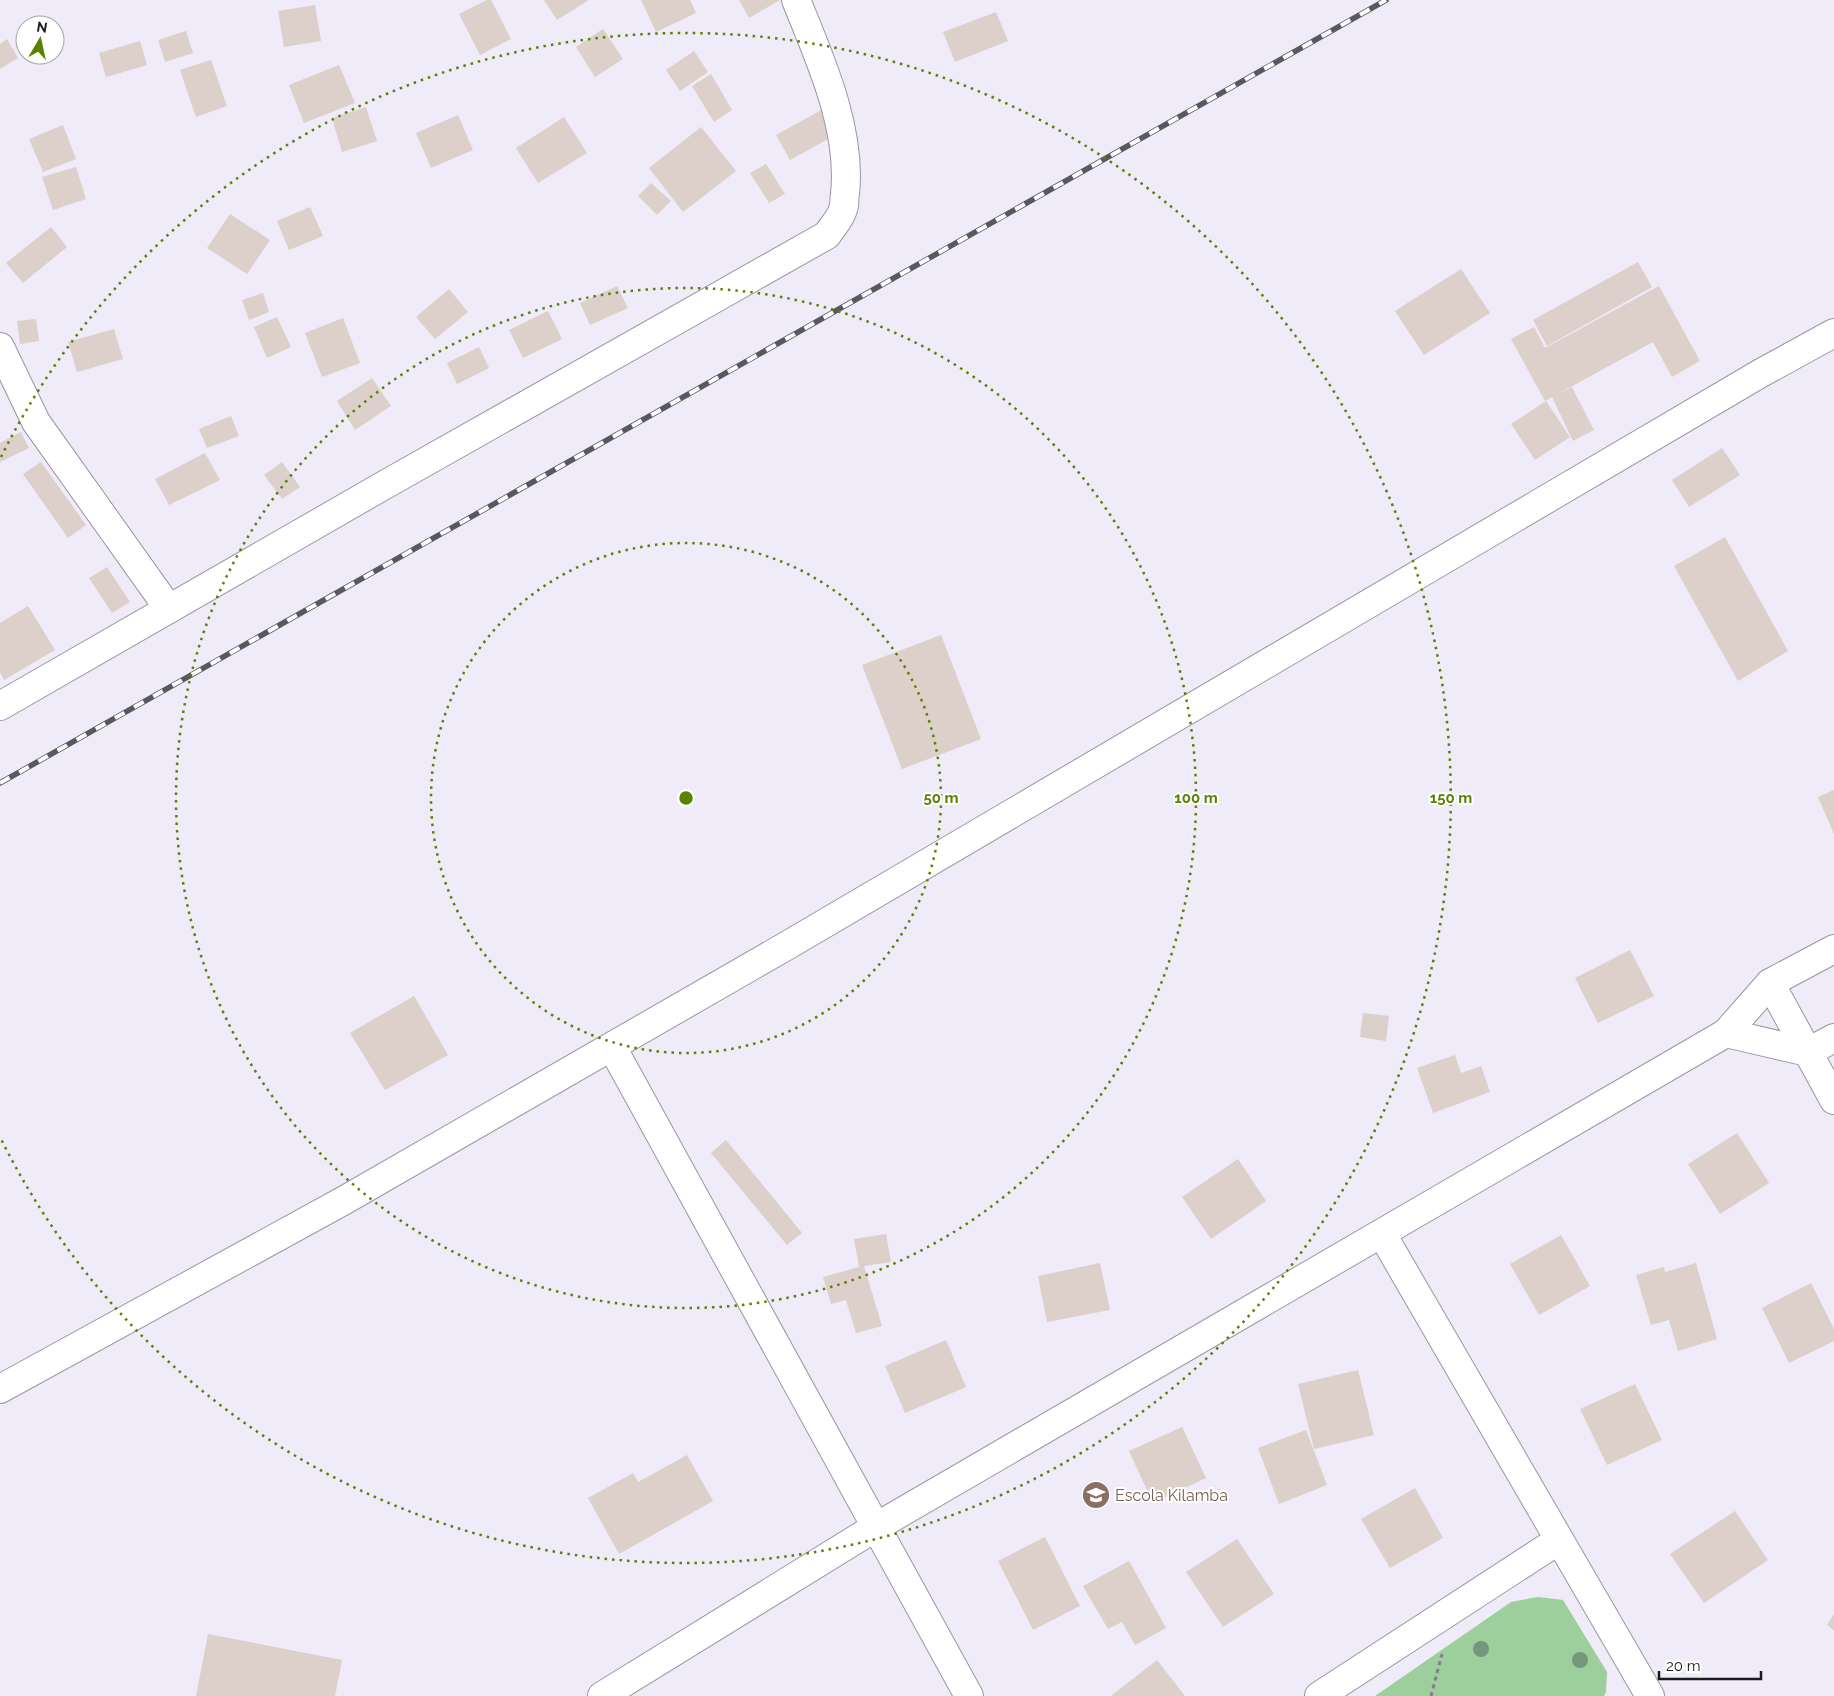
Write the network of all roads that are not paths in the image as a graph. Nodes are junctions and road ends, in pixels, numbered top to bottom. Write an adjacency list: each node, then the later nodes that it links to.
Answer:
1 (796, 0): 4 (street)
2 (1834, 333): 10 (street)
3 (0, 348): 4 (street)
4 (169, 609): 5 (street)
5 (0, 706)
6 (1832, 954): 7 (street)
7 (1770, 983): 8 (street); 11 (street)
8 (1726, 1033): 11 (street); 13 (street)
9 (1834, 1038): 11 (street)
10 (612, 1047): 14 (street); 15 (street)
11 (1808, 1052): 12 (street)
12 (1834, 1100)
13 (1382, 1234): 15 (street); 16 (street)
14 (0, 1389)
15 (876, 1526): 17 (street); 18 (street)
16 (1559, 1540): 19 (street); 20 (street)
17 (602, 1696)
18 (969, 1696)
19 (1319, 1696)
20 (1650, 1696)

